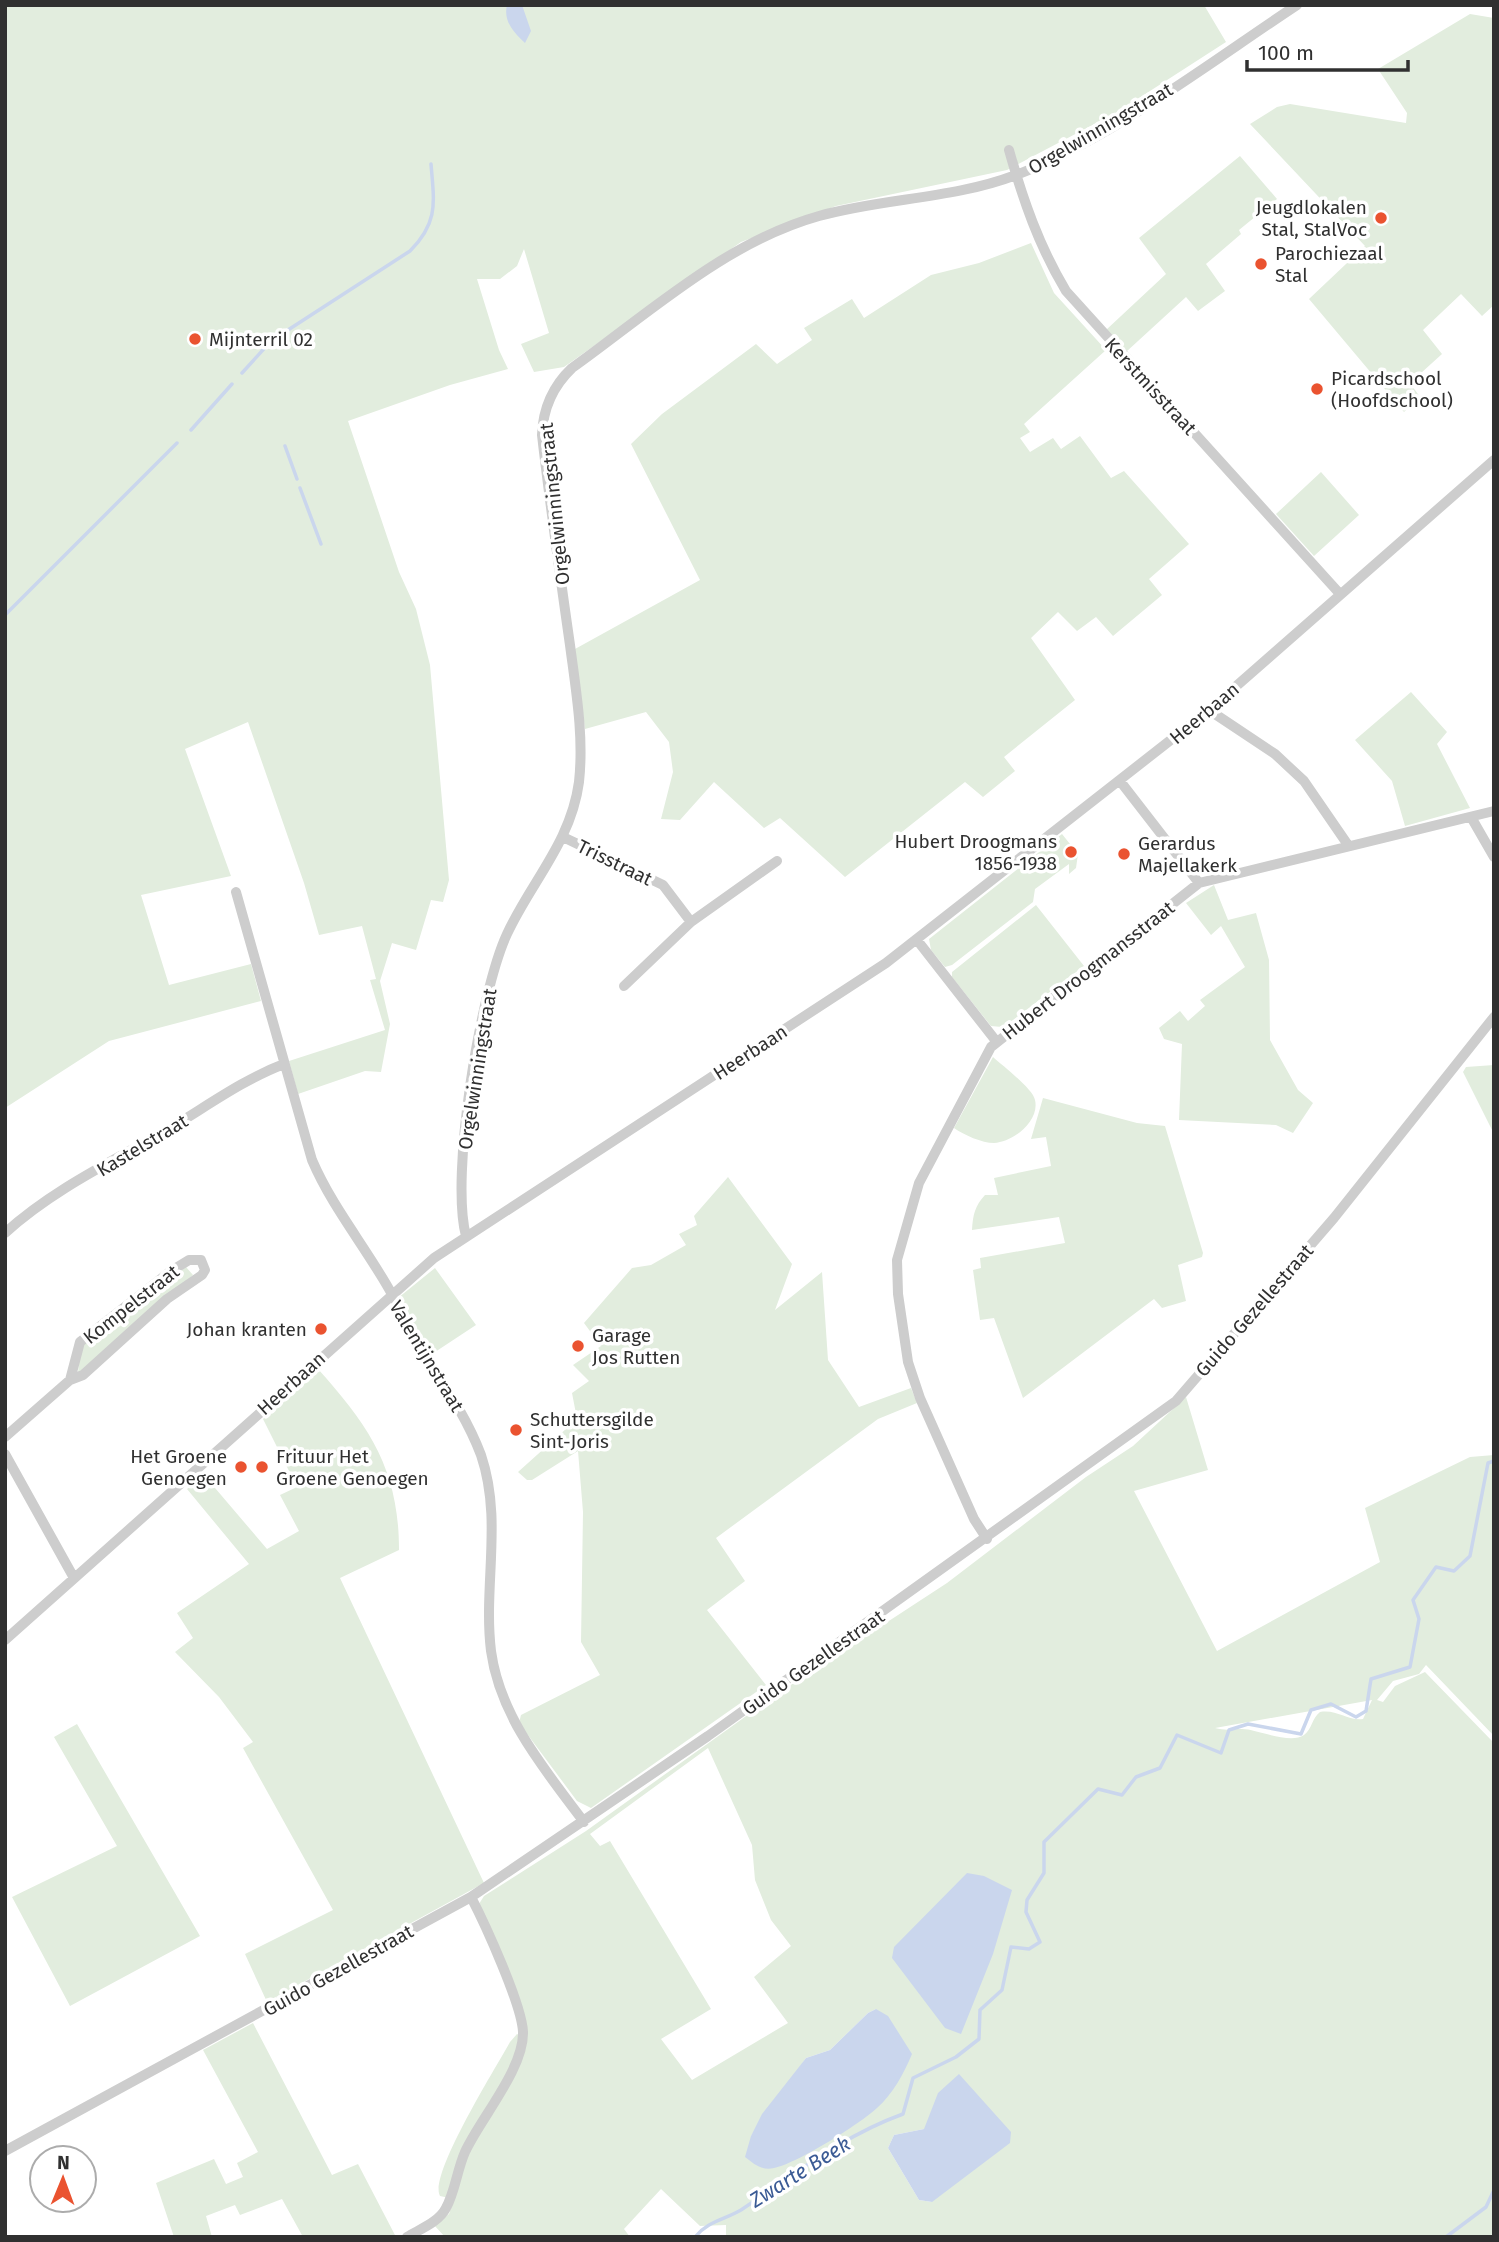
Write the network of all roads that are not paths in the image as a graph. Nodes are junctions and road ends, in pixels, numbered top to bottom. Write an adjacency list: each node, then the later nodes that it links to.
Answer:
1 (1297, 5): 3 (street, Orgelwinningstraat)
2 (1009, 150): 3 (street, Kerstmisstraat)
3 (1016, 175): 5 (street, Kerstmisstraat); 10 (street, Orgelwinningstraat)
4 (1494, 460): 5 (street, Heerbaan)
5 (1340, 594): 6 (street, Heerbaan)
6 (1209, 710): 7 (street, Heerbaan); 11 (street)
7 (1120, 781): 14 (street); 17 (street, Heerbaan)
8 (1494, 811): 9 (street, Hubert Droogmansstraat)
9 (1471, 817): 11 (street, Hubert Droogmansstraat); 12 (street)
10 (563, 837): 16 (street, Trisstraat); 23 (street, Orgelwinningstraat)
11 (1348, 845): 14 (street, Hubert Droogmansstraat)
12 (1494, 858)
13 (777, 861): 16 (street)
14 (1199, 883): 20 (street, Hubert Droogmansstraat)
15 (236, 892): 21 (street, Valentijnstraat)
16 (691, 922): 18 (street)
17 (917, 940): 20 (street); 23 (street, Heerbaan)
18 (624, 986)
19 (1494, 1017): 28 (street, Guido Gezellestraat)
20 (996, 1041): 28 (street, Hubert Droogmansstraat)
21 (284, 1064): 22 (street, Kastelstraat); 24 (street, Valentijnstraat)
22 (5, 1233)
23 (466, 1236): 24 (street, Heerbaan)
24 (390, 1294): 29 (street, Heerbaan); 31 (street, Valentijnstraat)
25 (70, 1380): 25 (street, Kompelstraat); 26 (street, Kompelstraat)
26 (5, 1437)
27 (5, 1454): 29 (street)
28 (987, 1539): 31 (street, Guido Gezellestraat)
29 (74, 1578): 30 (street, Heerbaan)
30 (5, 1640)
31 (584, 1822): 32 (street, Guido Gezellestraat)
32 (471, 1897): 33 (street, Guido Gezellestraat); 34 (street)
33 (5, 2151)
34 (407, 2237)

